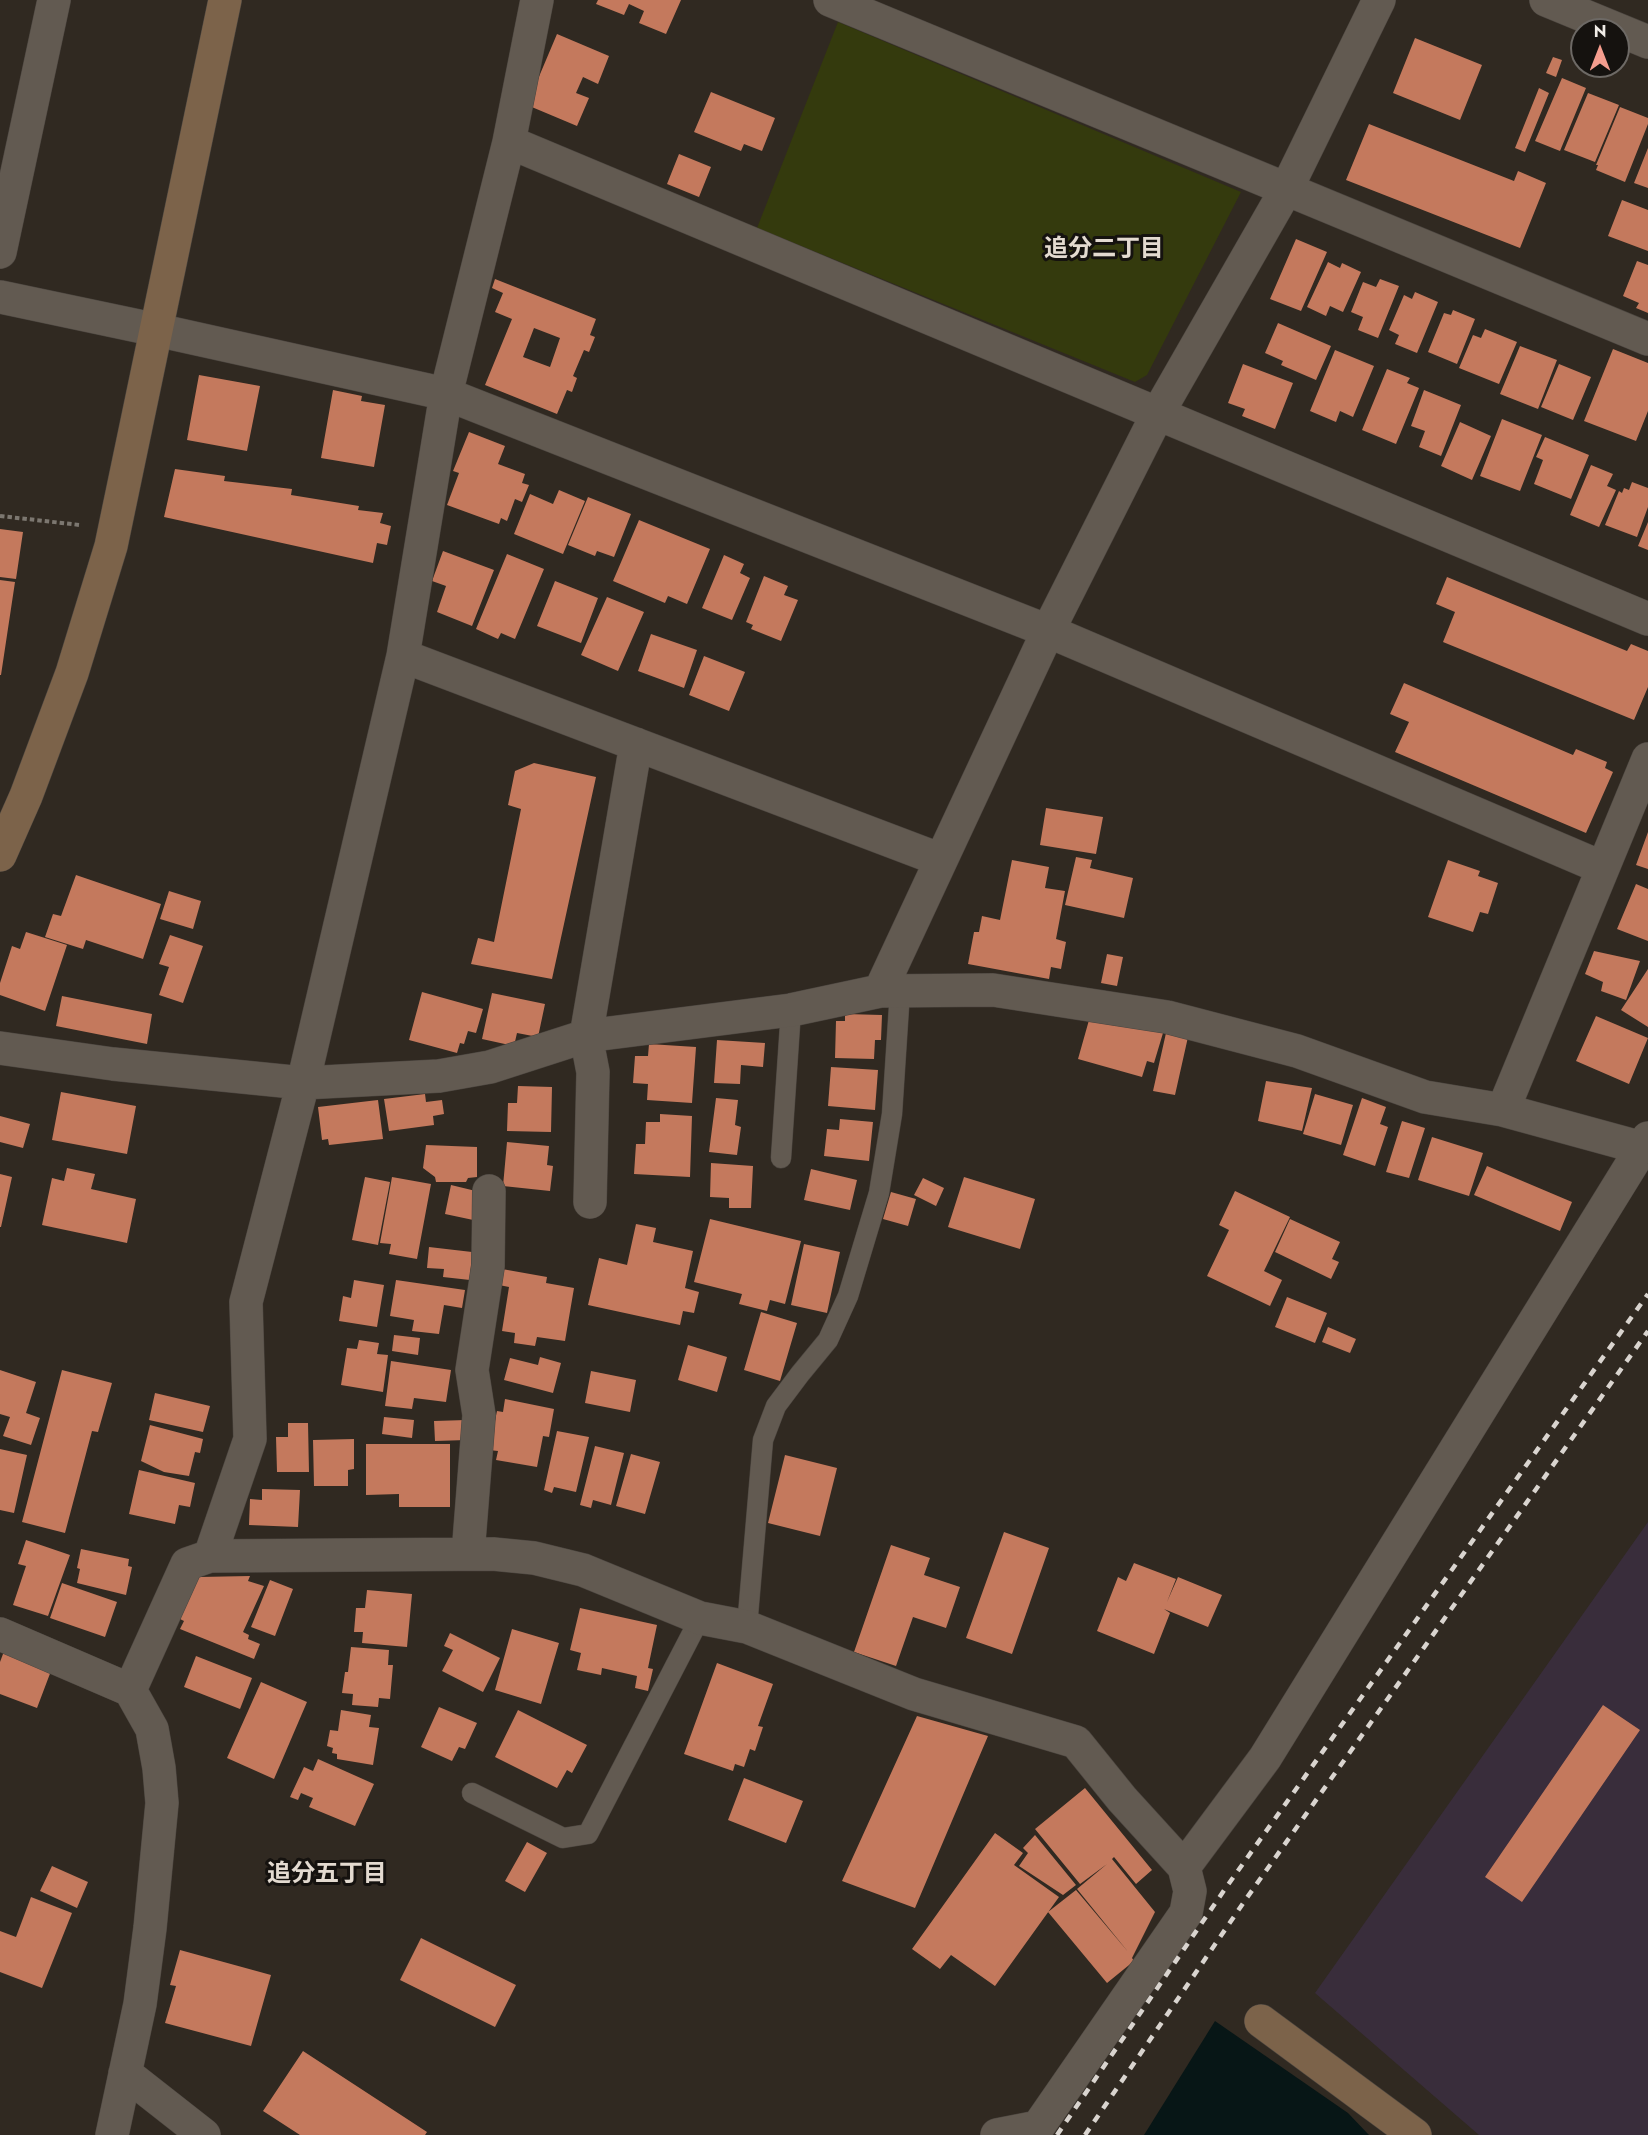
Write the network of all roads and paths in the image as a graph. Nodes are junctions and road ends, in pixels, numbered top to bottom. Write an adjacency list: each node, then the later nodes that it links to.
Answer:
1 (54, 0): 10 (street)
2 (225, 0): 12 (street)
3 (537, 0): 8 (street)
4 (830, 0): 9 (street)
5 (1379, 0): 9 (street)
6 (1546, 0): 7 (street)
7 (1648, 42)
8 (509, 142): 14 (street); 15 (street)
9 (1287, 188): 13 (street); 15 (street)
10 (0, 252)
11 (0, 297): 12 (street)
12 (158, 330): 14 (street); 23 (street)
13 (1648, 339)
14 (446, 394): 19 (street); 20 (street)
15 (1158, 413): 18 (street); 19 (street)
16 (0, 516): 17 (path)
17 (81, 525)
18 (1648, 618)
19 (1048, 631): 24 (street); 25 (street)
20 (403, 656): 21 (street); 30 (street)
21 (636, 744): 24 (street); 28 (street)
22 (1648, 759): 25 (street)
23 (0, 855)
24 (941, 860): 26 (street)
25 (1603, 868): 31 (street)
26 (890, 991): 27 (street); 31 (street); 39 (lane)
27 (790, 1010): 28 (street); 33 (lane)
28 (586, 1036): 30 (street); 35 (street)
29 (0, 1048): 30 (street)
30 (303, 1083): 37 (street)
31 (1503, 1110): 32 (street)
32 (1645, 1143): 43 (street)
33 (781, 1158)
34 (489, 1191): 36 (street)
35 (590, 1202)
36 (468, 1554): 37 (street); 38 (street)
37 (210, 1556): 41 (street)
38 (700, 1617): 39 (street); 42 (lane)
39 (747, 1627): 43 (street)
40 (0, 1634): 41 (street)
41 (130, 1690): 45 (street)
42 (472, 1793)
43 (1184, 1867): 48 (street)
44 (1261, 2020): 49 (street)
45 (125, 2073): 46 (street); 47 (street)
46 (112, 2135)
47 (204, 2135)
48 (997, 2135)
49 (1415, 2135)

